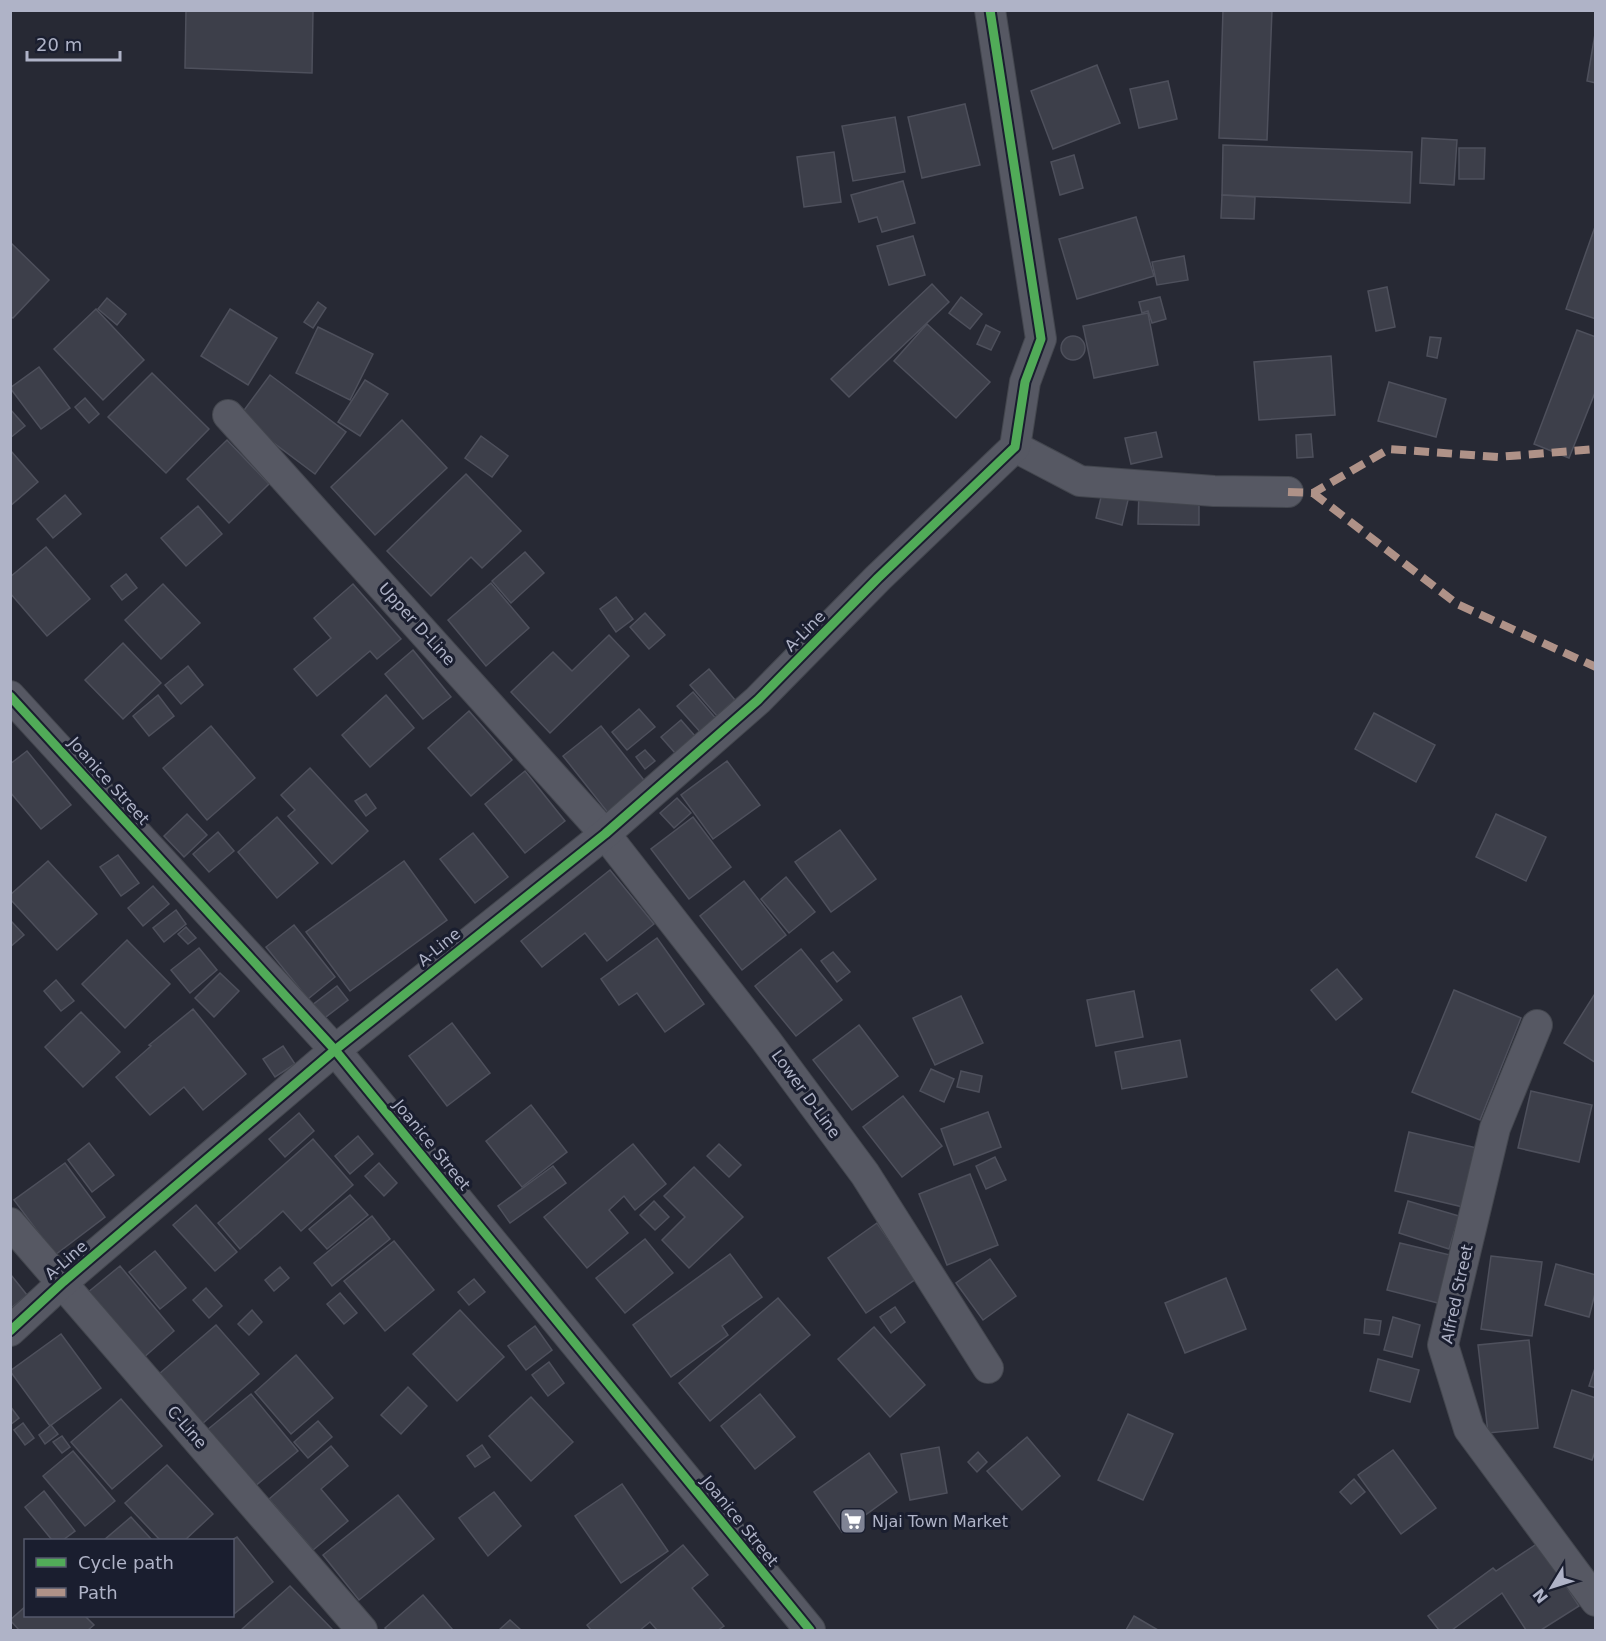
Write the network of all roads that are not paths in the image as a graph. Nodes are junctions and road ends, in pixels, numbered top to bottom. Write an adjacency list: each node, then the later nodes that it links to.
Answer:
1 (990, 10): 3 (street)
2 (228, 415): 6 (street, Upper D-Line)
3 (1015, 447): 4 (street); 6 (street, A-Line)
4 (1288, 492)
5 (10, 696): 8 (street, Joanice Street)
6 (605, 834): 8 (street, A-Line); 12 (street, Lower D-Line)
7 (1537, 1025): 13 (street, Alfred Street)
8 (335, 1050): 10 (street, A-Line); 15 (street, Joanice Street)
9 (10, 1223): 10 (street, C-Line)
10 (63, 1282): 11 (street, A-Line); 14 (street, C-Line)
11 (10, 1331)
12 (988, 1368)
13 (1596, 1601)
14 (362, 1630)
15 (810, 1630)

